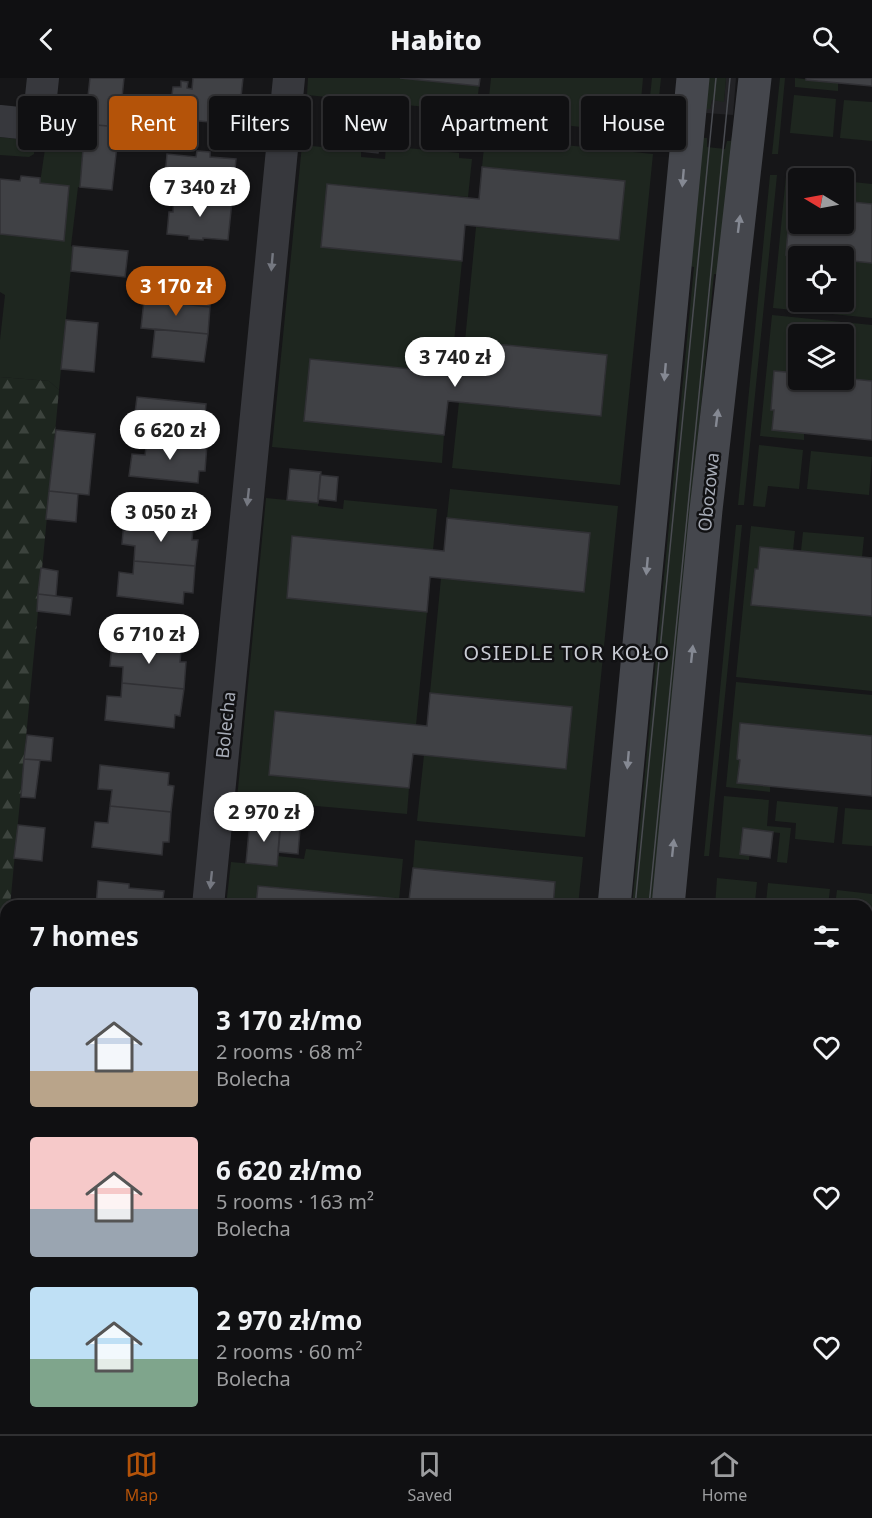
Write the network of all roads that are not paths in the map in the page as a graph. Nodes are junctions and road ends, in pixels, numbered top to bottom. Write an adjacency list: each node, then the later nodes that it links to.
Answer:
1 (43, 78): 5 (street)
2 (290, 78): 6 (street, Bolecha, one-way to 6)
3 (693, 78): 7 (street, one-way to 7)
4 (755, 78): 8 (street, Obozowa, one-way to 4)
5 (0, 121)
6 (209, 900)
7 (615, 900)
8 (669, 900)

